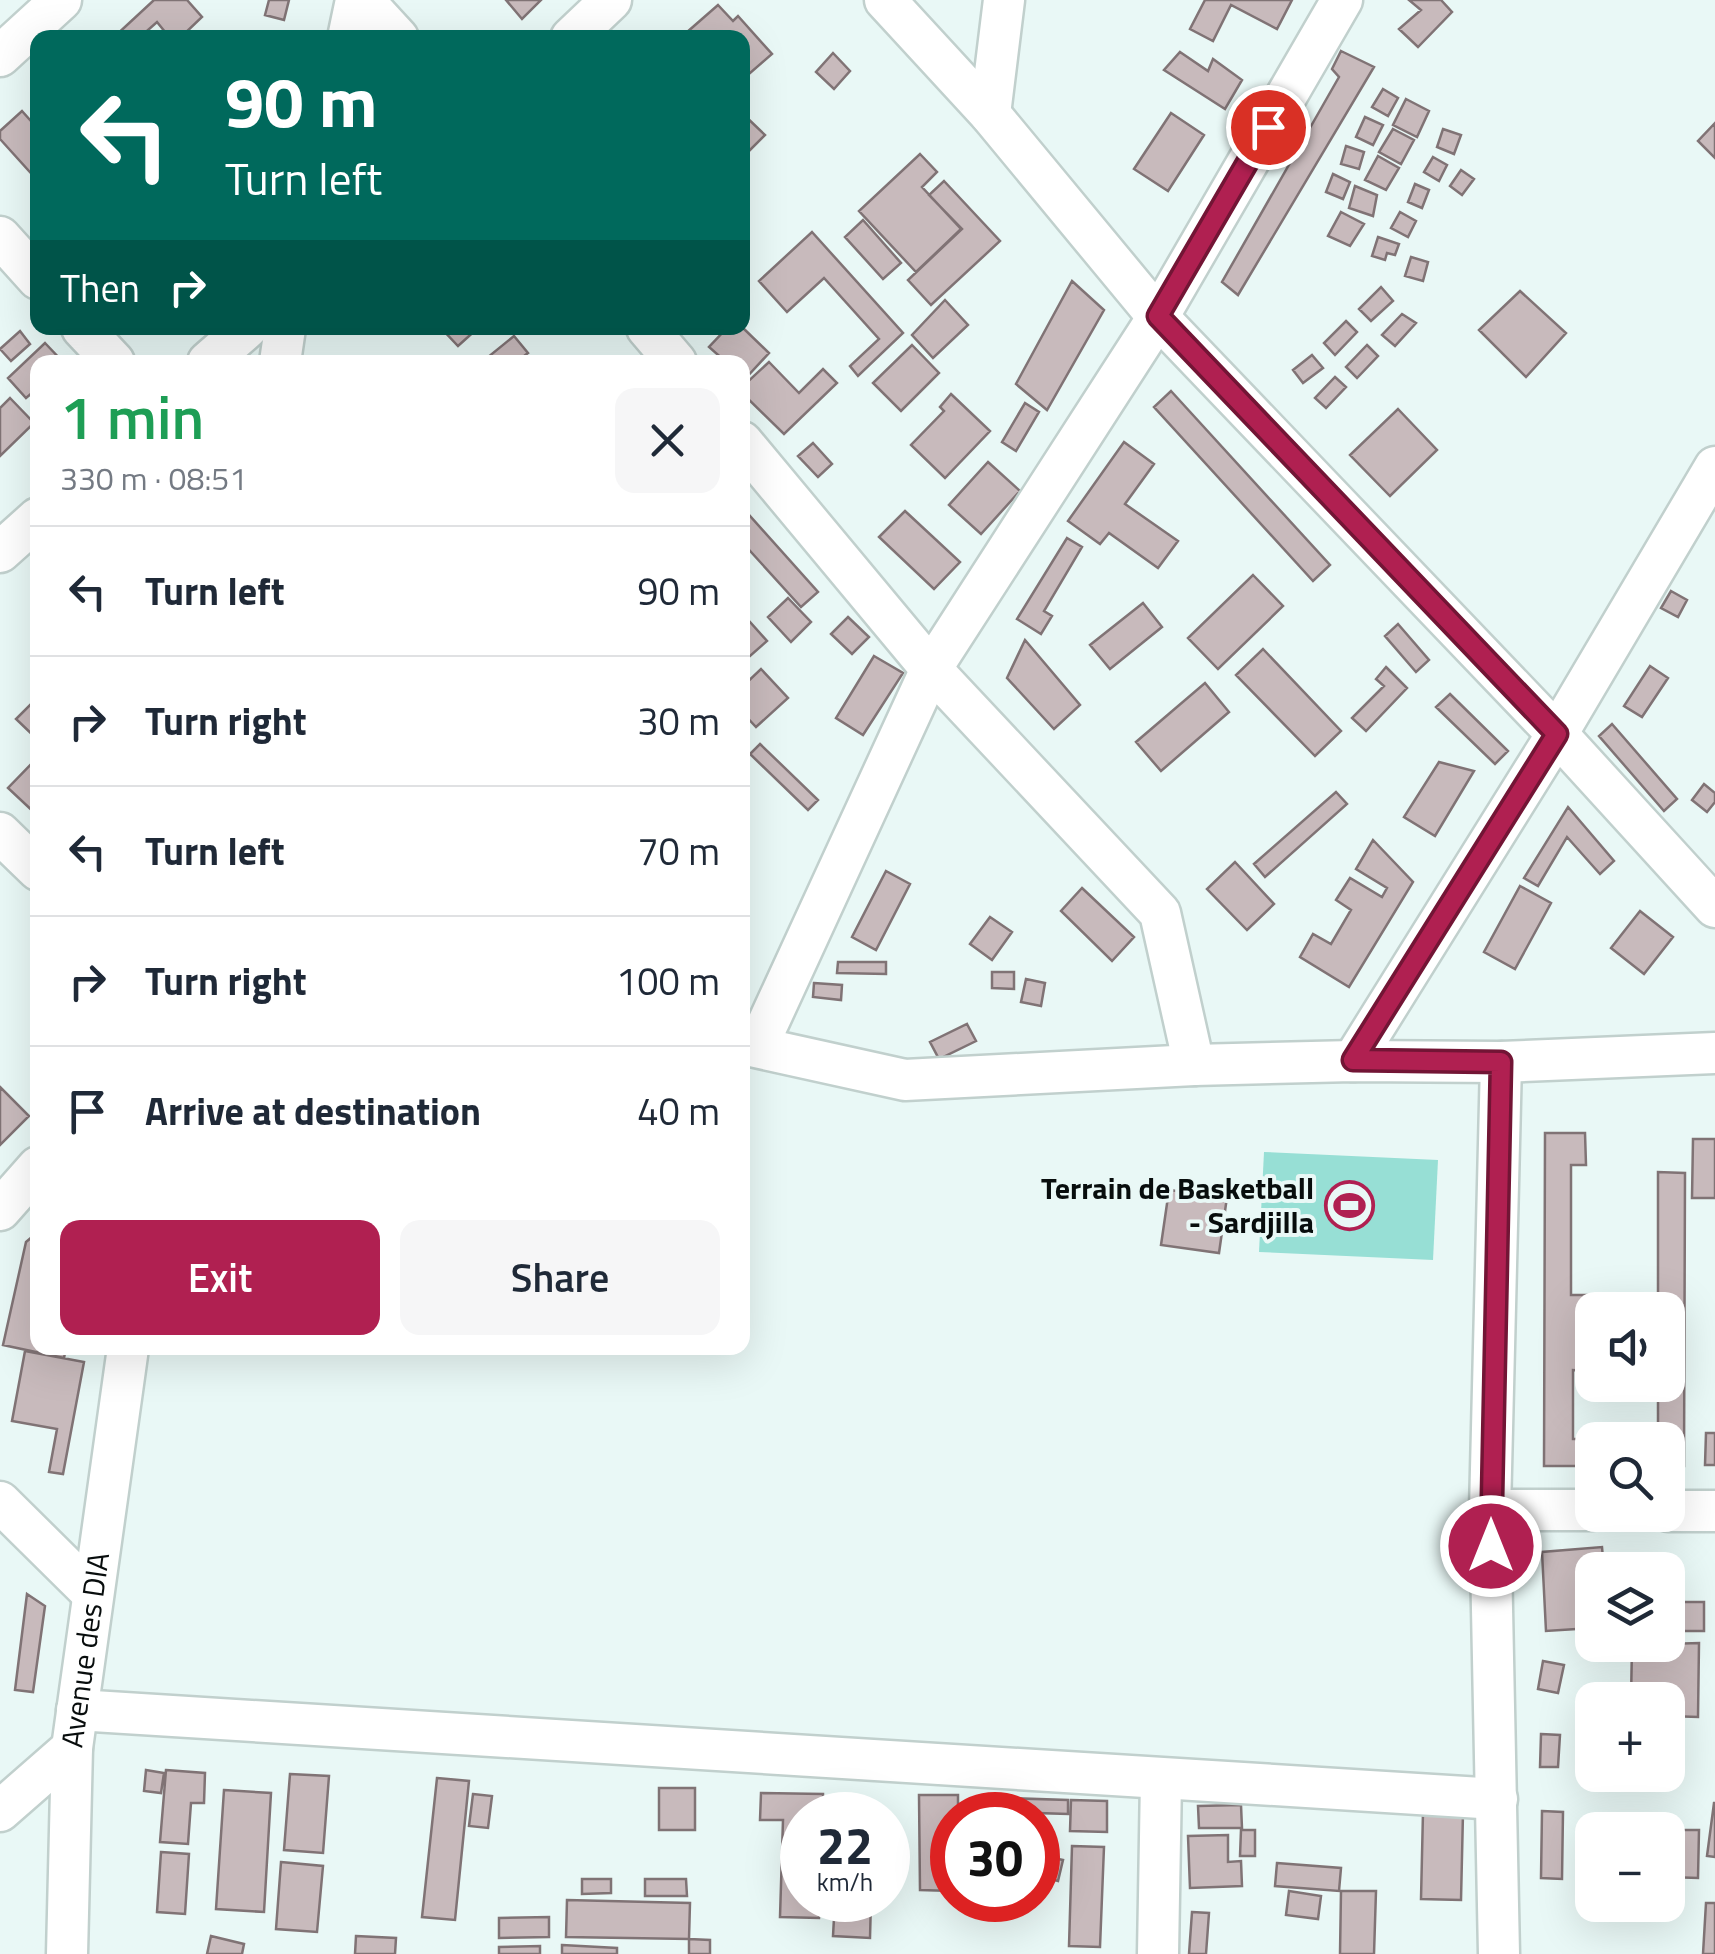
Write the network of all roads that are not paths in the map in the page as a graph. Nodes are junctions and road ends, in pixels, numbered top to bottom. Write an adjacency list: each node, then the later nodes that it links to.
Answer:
1 (62, 0): 10 (street)
2 (360, 0): 7 (street); 8 (street)
3 (611, 0): 9 (street)
4 (885, 0): 11 (street)
5 (1004, 0): 11 (street)
6 (1342, 0): 14 (street)
7 (351, 30)
8 (390, 30)
9 (579, 30)
10 (0, 56)
11 (990, 114): 14 (street)
12 (0, 238): 13 (street)
13 (30, 270)
14 (1158, 316): 25 (street); 26 (street)
15 (89, 335): 18 (street)
16 (238, 335): 19 (street)
17 (654, 335): 20 (street)
18 (107, 355)
19 (216, 355)
20 (670, 355)
21 (750, 452): 25 (street)
22 (1715, 467): 26 (street)
23 (30, 525): 24 (street)
24 (0, 552)
25 (930, 669): 30 (street); 35 (street)
26 (1557, 734): 29 (street); 33 (street)
27 (0, 833): 28 (street)
28 (30, 862)
29 (1715, 908)
30 (750, 1032)
31 (750, 1037): 35 (street)
32 (1715, 1053): 34 (street)
33 (1353, 1060): 34 (street); 35 (street)
34 (1501, 1062): 40 (street)
35 (1194, 1064)
36 (30, 1176): 37 (street)
37 (0, 1210)
38 (127, 1355): 44 (street, Avenue des DIA)
39 (0, 1502): 44 (street)
40 (1490, 1510): 41 (street); 47 (street)
41 (1575, 1510)
42 (1685, 1510): 43 (street)
43 (1715, 1511)
44 (93, 1594): 45 (street, Avenue des DIA)
45 (74, 1729): 46 (street); 48 (street); 49 (street, Avenue des DIA)
46 (1161, 1779): 47 (street); 50 (street)
47 (1497, 1799): 51 (street)
48 (0, 1811)
49 (67, 1954)
50 (1158, 1954)
51 (1500, 1954)

